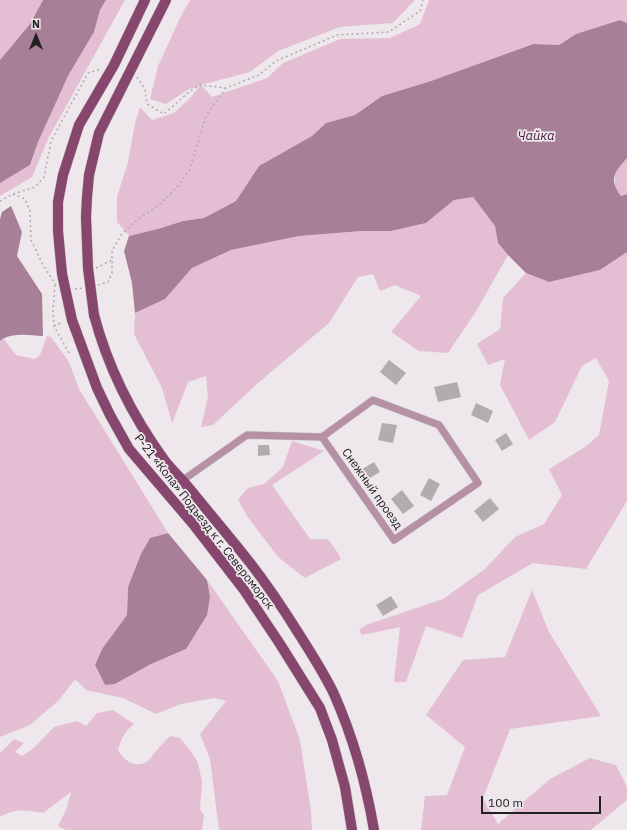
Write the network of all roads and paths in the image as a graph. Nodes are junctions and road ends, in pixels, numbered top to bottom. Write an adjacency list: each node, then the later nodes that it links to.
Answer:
1 (145, 0): 4 (main road, Р-21 «Кола» Подъезд к г. Североморск)
2 (166, 0): 5 (main road, Р-21 «Кола» Подъезд к г. Североморск)
3 (424, 0): 6 (path)
4 (114, 64): 7 (path); 19 (main road, Р-21 «Кола» Подъезд к г. Североморск, bridge)
5 (131, 69): 6 (path); 10 (main road, Р-21 «Кола» Подъезд к г. Североморск)
6 (226, 88): 9 (path)
7 (13, 194): 8 (path); 11 (path)
8 (0, 201)
9 (112, 260): 10 (path); 12 (path)
10 (88, 270): 18 (main road, Р-21 «Кола» Подъезд к г. Североморск, bridge)
11 (55, 285): 13 (path); 16 (path)
12 (92, 286)
13 (61, 288)
14 (85, 288): 15 (path)
15 (73, 289)
16 (68, 353)
17 (322, 437): 17 (street, Снежный проезд); 18 (street)
18 (183, 480): 20 (main road, Р-21 «Кола» Подъезд к г. Североморск)
19 (352, 830)
20 (374, 830)

